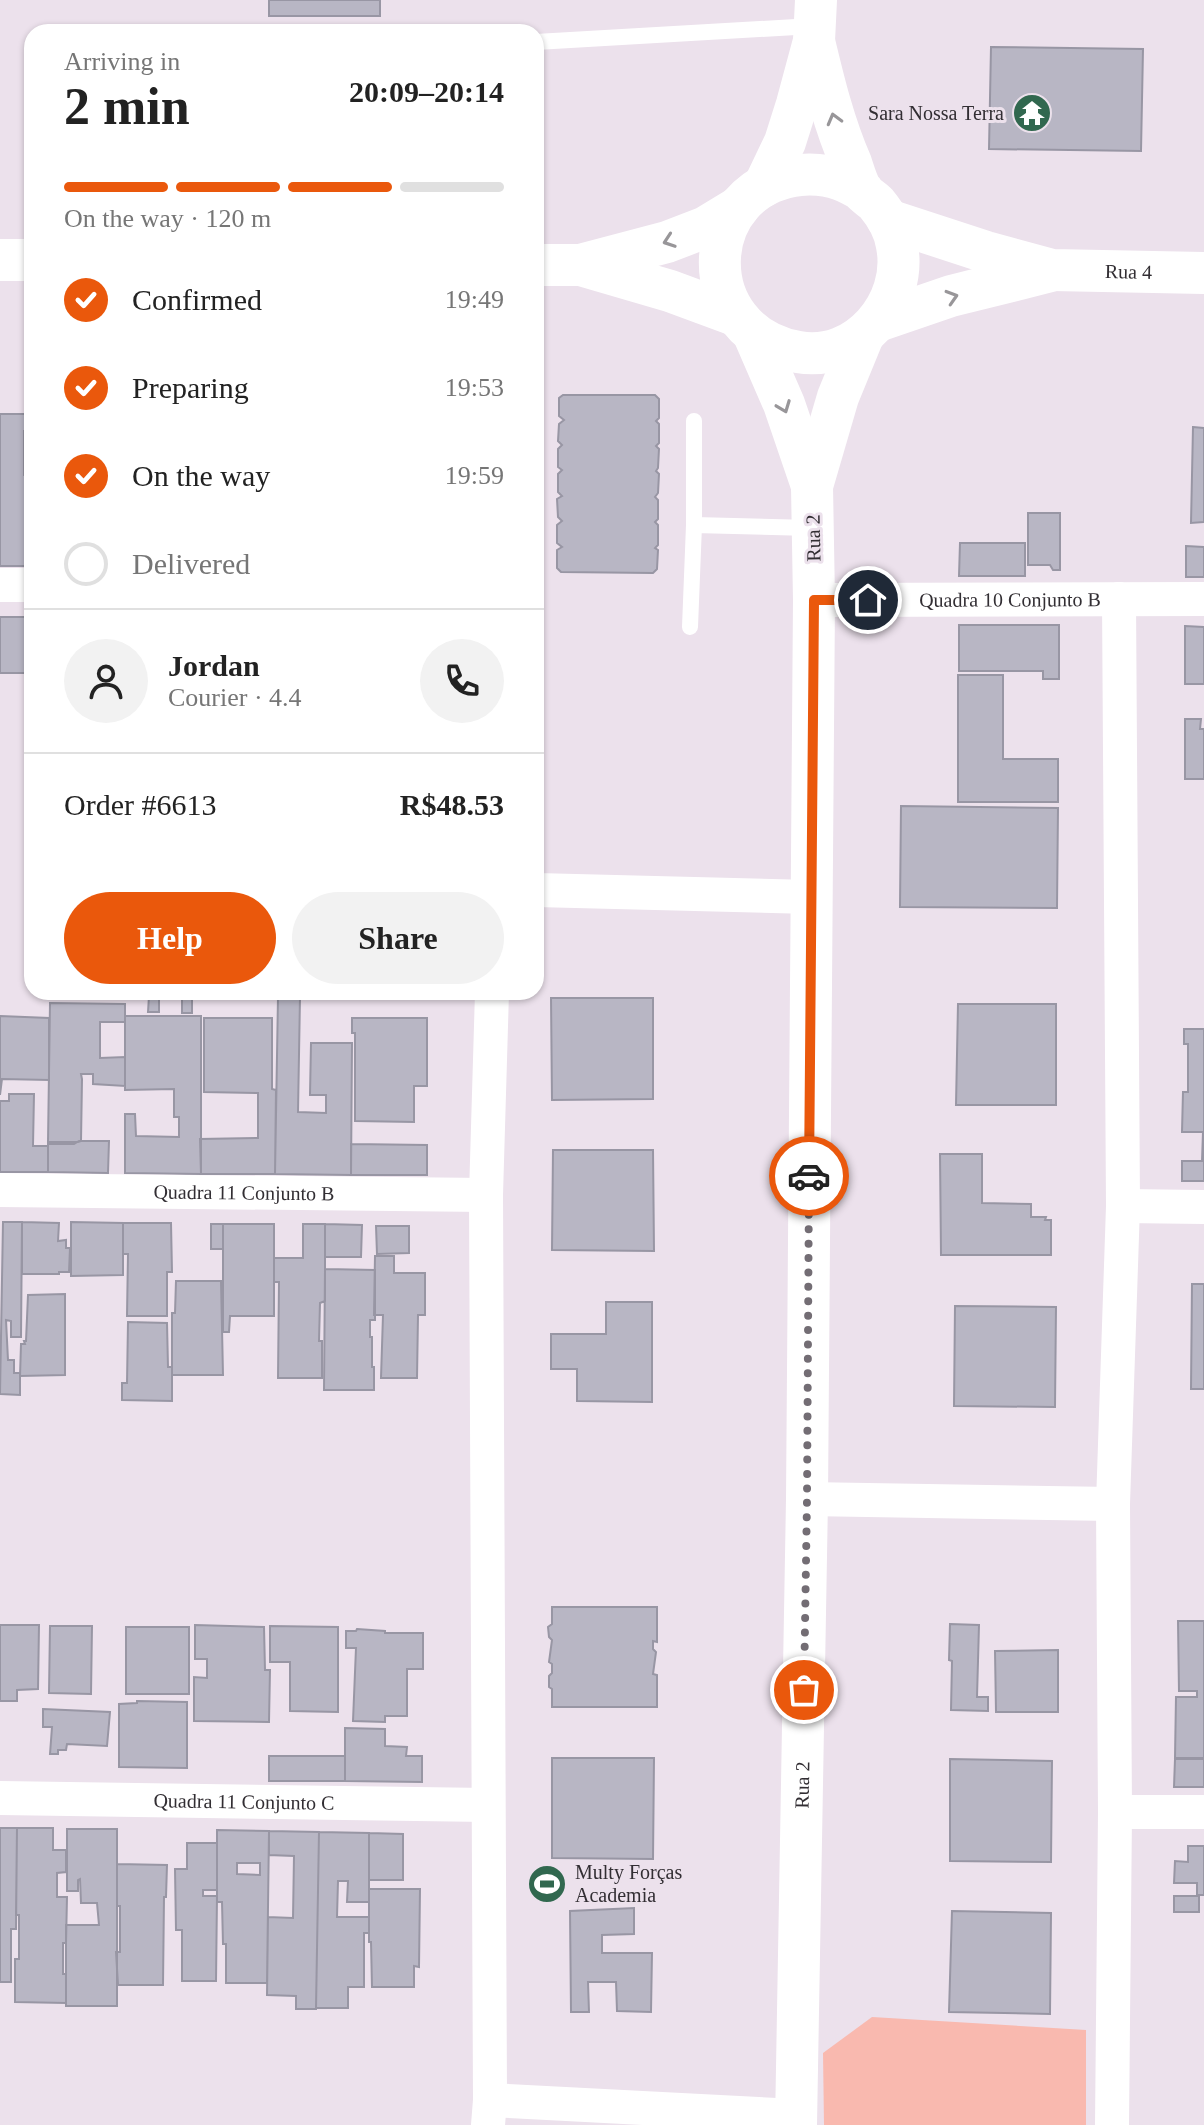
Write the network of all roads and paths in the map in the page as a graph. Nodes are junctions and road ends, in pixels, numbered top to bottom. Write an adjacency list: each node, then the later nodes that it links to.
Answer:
1 (815, 22): 2 (lane); 3 (street); 4 (street, one-way to 1)
2 (544, 41)
3 (752, 196): 4 (street); 8 (street, one-way to 8); 11 (street)
4 (875, 206): 9 (street); 12 (street)
5 (0, 260): 6 (street)
6 (24, 260)
7 (544, 265): 8 (street)
8 (580, 265): 11 (street)
9 (1052, 270): 10 (street, Rua 4); 12 (street, one-way to 9)
10 (1204, 273)
11 (744, 325): 12 (street); 14 (street, one-way to 14)
12 (871, 328): 14 (street)
13 (694, 421): 15 (lane)
14 (812, 486): 16 (street, Rua 2)
15 (694, 525): 16 (lane); 22 (lane)
16 (813, 528): 21 (street, Rua 2)
17 (0, 585): 18 (street)
18 (24, 585)
19 (1119, 599): 20 (street, Quadra 10 Conjunto B); 21 (street, Quadra 10 Conjunto B); 28 (street)
20 (1204, 599)
21 (814, 600): 24 (street, Rua 2)
22 (690, 627)
23 (544, 890): 24 (street)
24 (811, 897): 30 (street, Rua 2)
25 (492, 1000): 27 (street)
26 (0, 1190): 27 (street, Quadra 11 Conjunto B)
27 (486, 1195): 33 (street)
28 (1123, 1206): 29 (street); 31 (street)
29 (1204, 1207)
30 (807, 1499): 31 (street); 37 (street, Rua 2)
31 (1113, 1504): 34 (street)
32 (0, 1798): 33 (street, Quadra 11 Conjunto C)
33 (488, 1805): 36 (street)
34 (1115, 1812): 35 (street); 38 (street)
35 (1204, 1812)
36 (489, 2112): 37 (street)
37 (796, 2121)
38 (1112, 2125)

